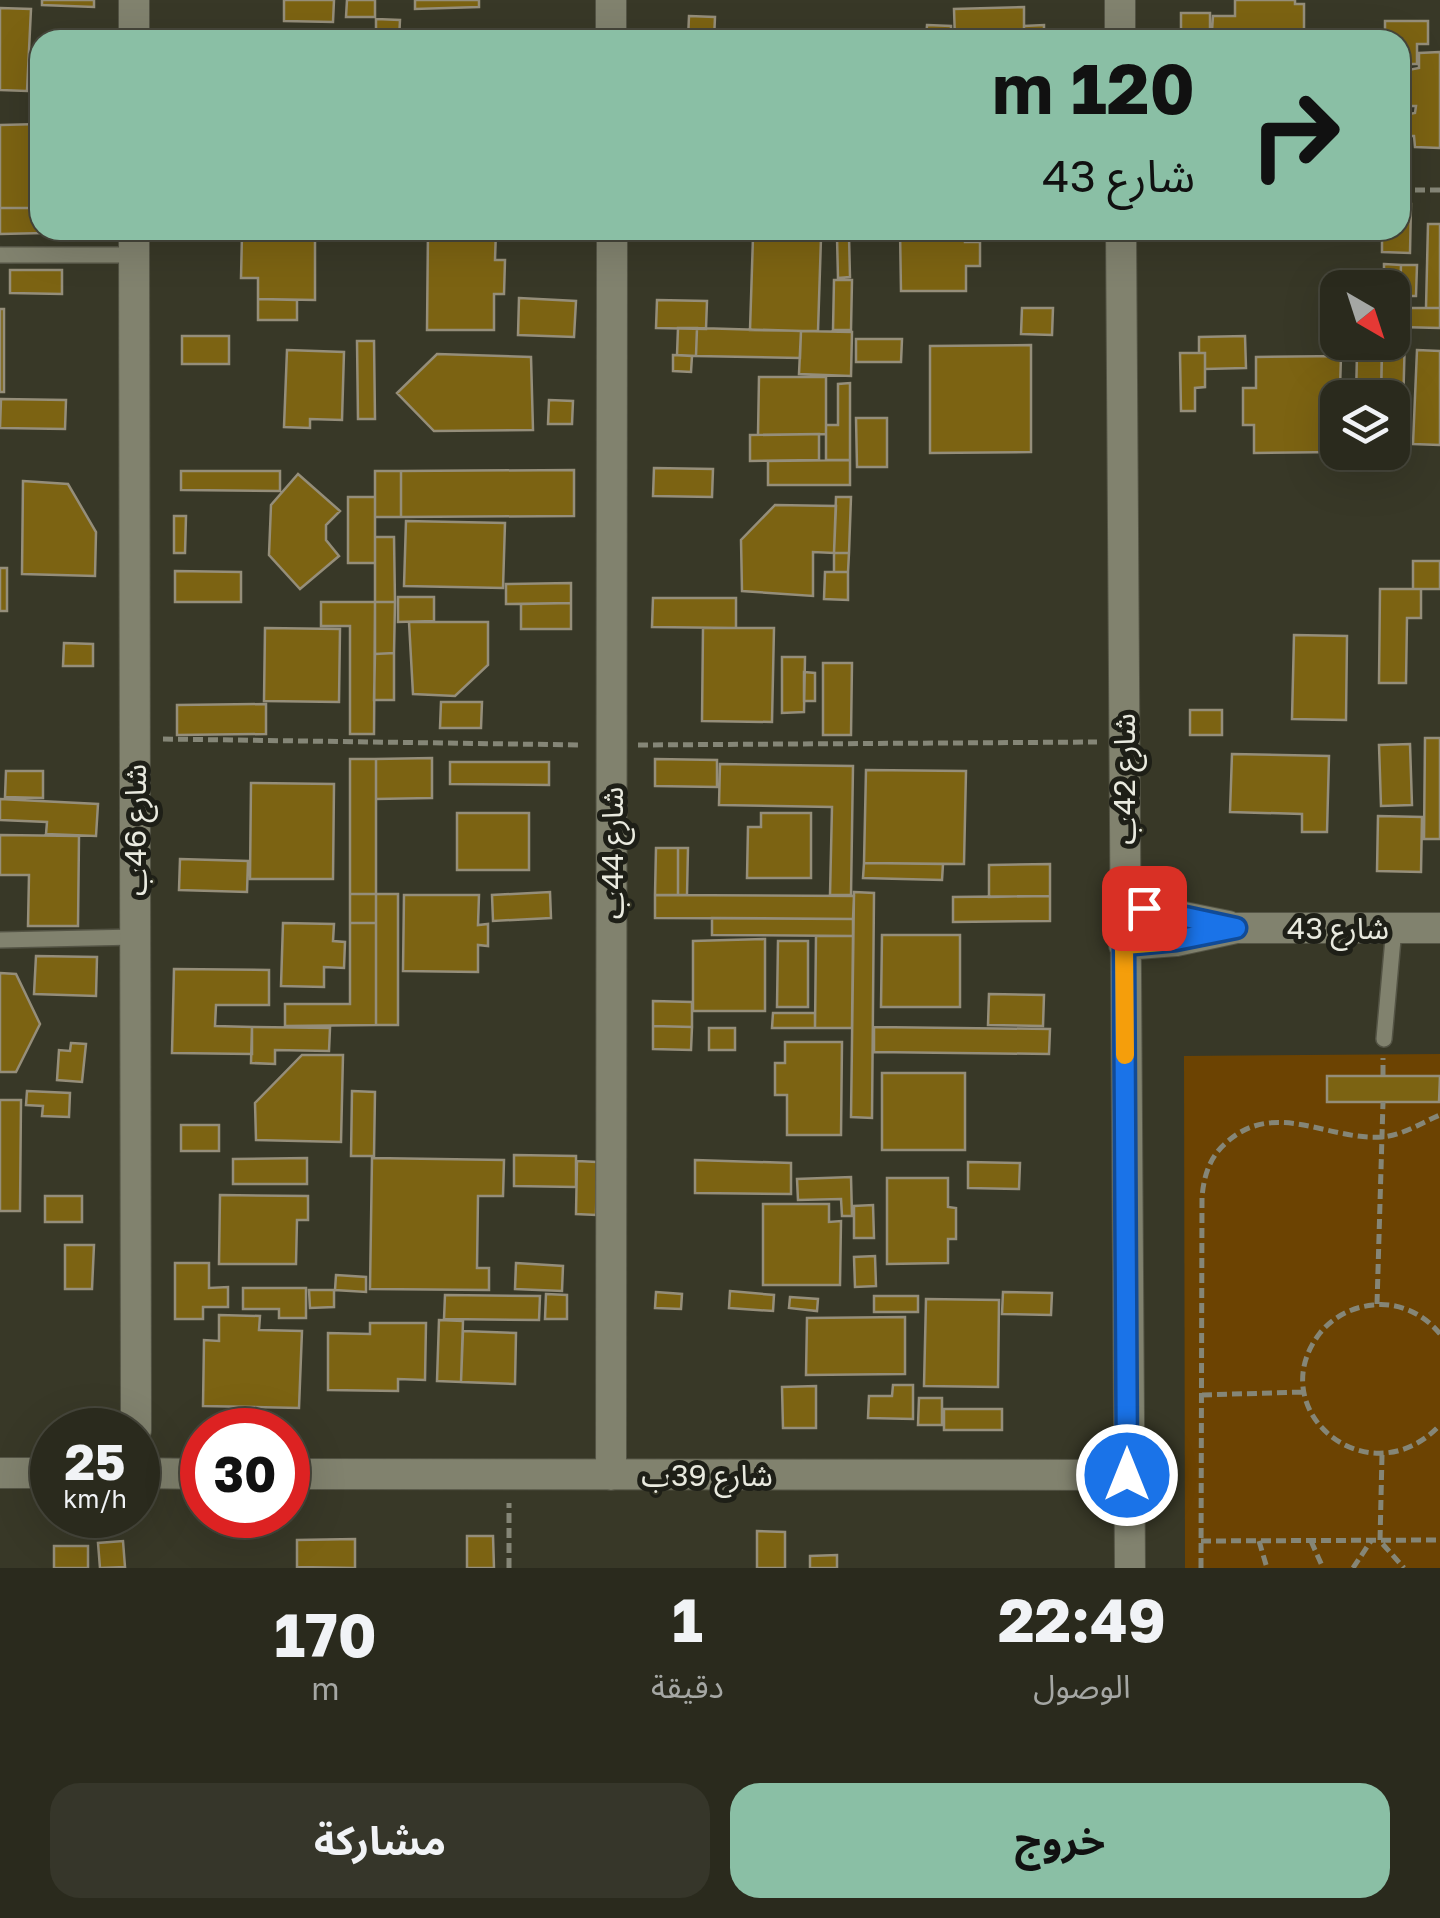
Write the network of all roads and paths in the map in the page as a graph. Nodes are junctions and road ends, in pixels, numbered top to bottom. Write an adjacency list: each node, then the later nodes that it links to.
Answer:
1 (134, 0): 4 (street)
2 (612, 0): 5 (street)
3 (1120, 0): 6 (street)
4 (134, 30)
5 (612, 30)
6 (1120, 30)
7 (1410, 190): 8 (path)
8 (1440, 190)
9 (612, 240): 35 (street, شارع 44ب)
10 (1121, 240): 13 (street, شارع 42ب)
11 (134, 243): 12 (lane); 17 (street, شارع 46ب)
12 (0, 254)
13 (1124, 905): 14 (street, شارع 43); 19 (street, شارع 42ب)
14 (1236, 928): 15 (street, شارع 43); 19 (street, شارع 43)
15 (1394, 928): 16 (street, شارع 43); 20 (lane)
16 (1440, 928)
17 (135, 938): 18 (lane); 28 (street, شارع 46ب)
18 (0, 940)
19 (1124, 945): 36 (street, شارع 42ب)
20 (1384, 1039)
21 (1383, 1102): 23 (path)
22 (1440, 1115): 23 (path)
23 (1383, 1137): 24 (path); 27 (path)
24 (1377, 1304): 25 (path); 26 (path)
25 (1440, 1334)
26 (1304, 1392): 27 (path); 30 (path)
27 (1202, 1395): 40 (path)
28 (136, 1408)
29 (1440, 1425): 30 (path)
30 (1382, 1455): 42 (path)
31 (0, 1473): 32 (street)
32 (30, 1473)
33 (310, 1474): 34 (street, شارع 39ب)
34 (509, 1475): 35 (street, شارع 39ب); 43 (path)
35 (612, 1475): 36 (street, شارع 39ب)
36 (1127, 1475): 44 (street, شارع 42ب)
37 (1259, 1540): 40 (path); 41 (path); 46 (path)
38 (1371, 1540): 41 (path); 42 (path); 48 (path)
39 (1440, 1540): 42 (path)
40 (1201, 1541): 45 (path)
41 (1311, 1541): 47 (path)
42 (1380, 1541): 49 (path)
43 (509, 1568)
44 (1130, 1568)
45 (1201, 1568)
46 (1267, 1568)
47 (1322, 1568)
48 (1353, 1568)
49 (1404, 1568)

